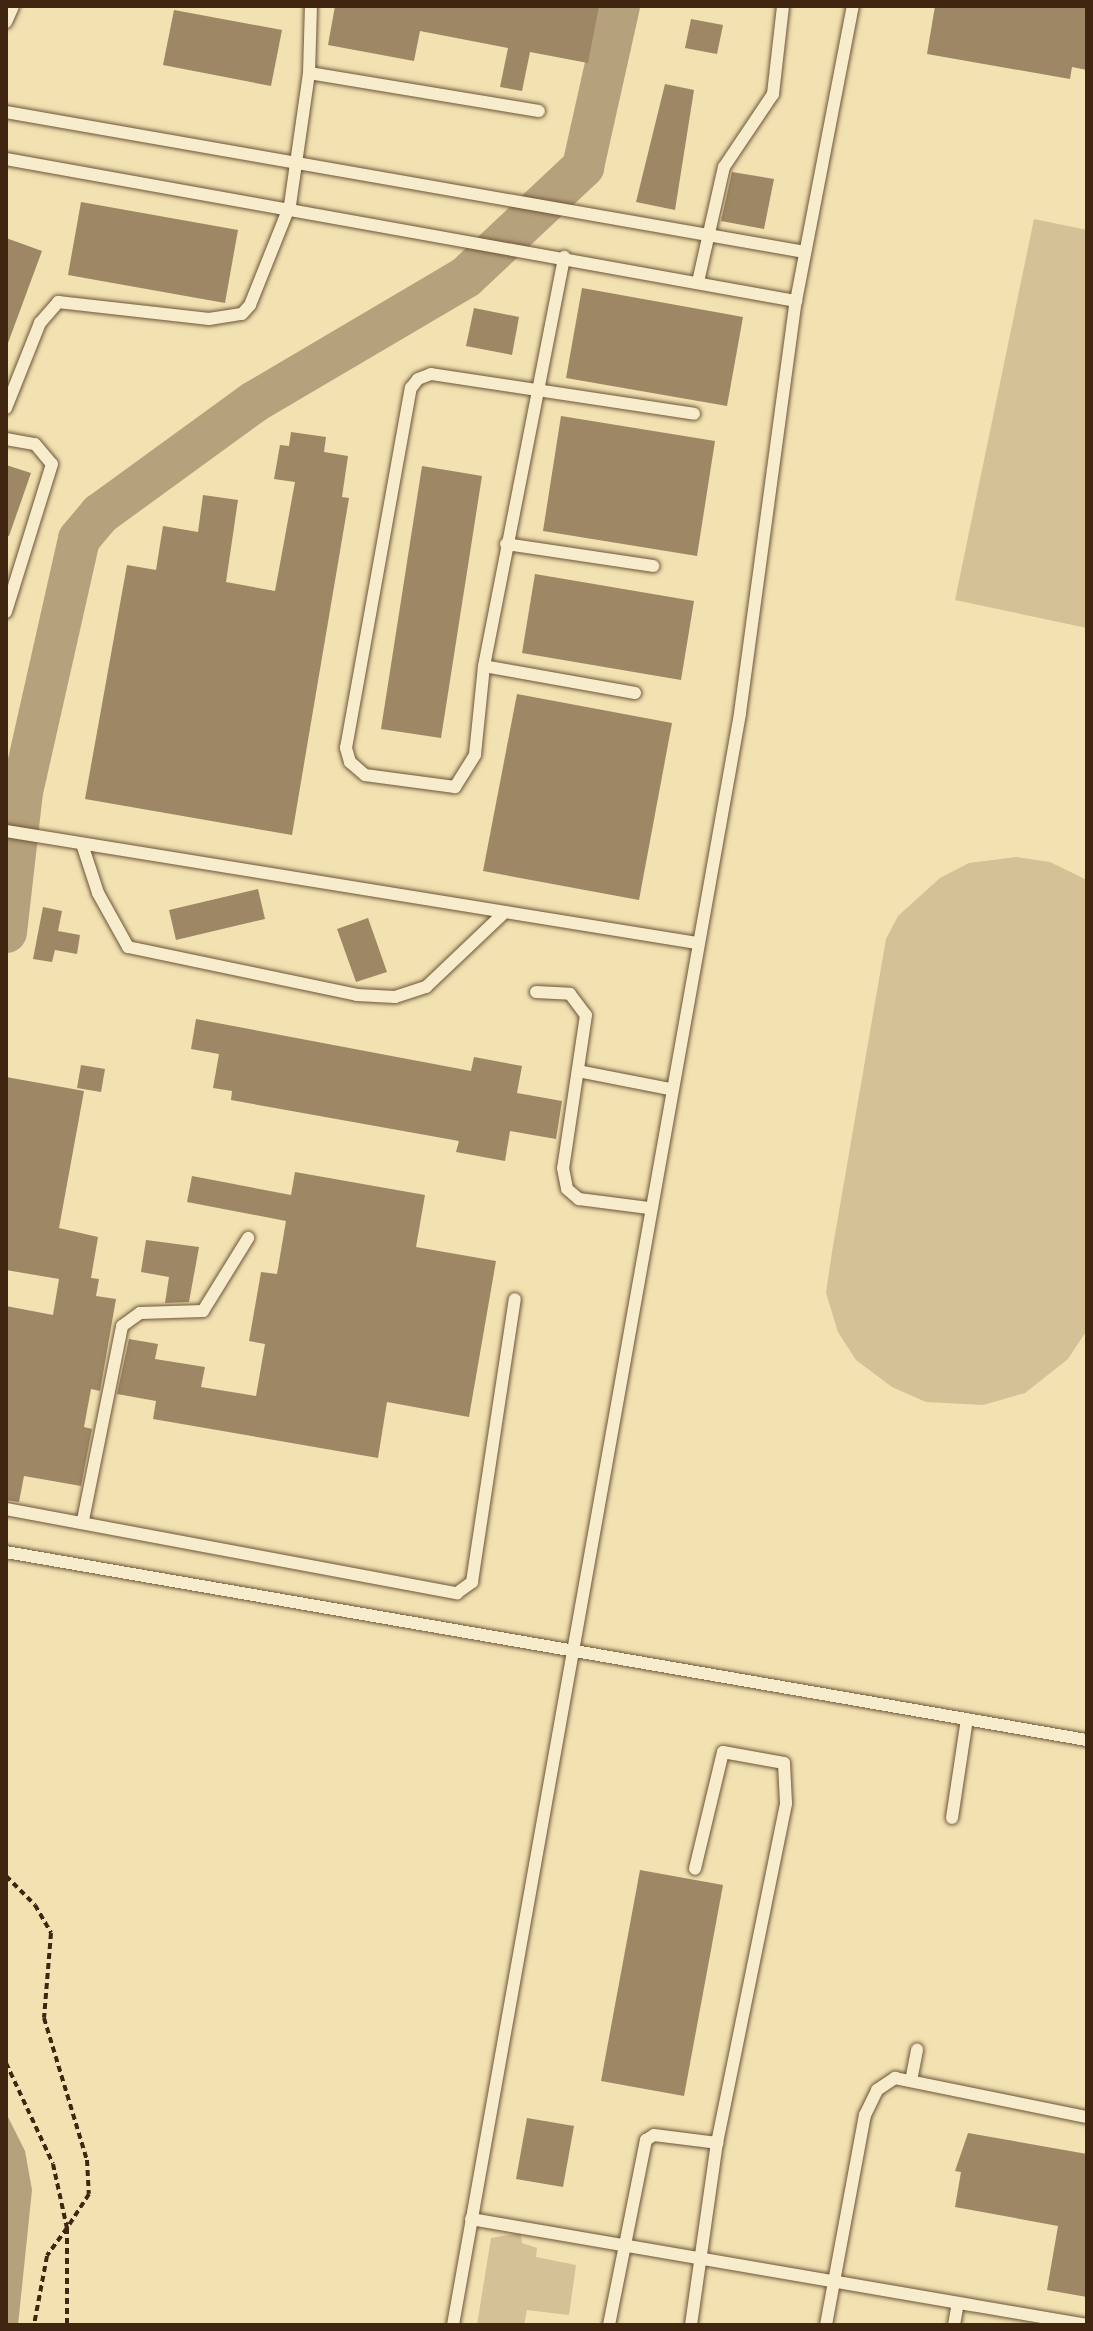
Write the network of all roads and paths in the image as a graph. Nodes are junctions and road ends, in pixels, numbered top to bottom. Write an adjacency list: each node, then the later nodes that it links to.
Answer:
1 (13, 6): 5 (lane)
2 (311, 6): 6 (lane)
3 (783, 6): 12 (lane)
4 (853, 6): 13 (lane)
5 (6, 22)
6 (309, 73): 7 (lane); 10 (lane)
7 (539, 111)
8 (6, 112): 10 (lane)
9 (6, 159): 11 (lane)
10 (297, 159): 11 (lane); 12 (lane)
11 (290, 205): 14 (lane); 18 (lane)
12 (704, 239): 13 (lane); 15 (lane)
13 (805, 252): 16 (lane)
14 (564, 257): 15 (lane); 17 (lane)
15 (698, 282): 16 (lane)
16 (796, 301): 29 (lane)
17 (534, 394): 19 (lane); 21 (lane); 24 (lane)
18 (6, 408)
19 (694, 414)
20 (6, 439): 23 (lane)
21 (506, 544): 22 (lane); 24 (lane)
22 (653, 566)
23 (6, 612)
24 (484, 666): 25 (lane)
25 (635, 693)
26 (6, 831): 27 (lane)
27 (82, 844): 28 (lane); 28 (lane)
28 (505, 912): 29 (lane)
29 (697, 943): 32 (lane)
30 (536, 992): 31 (lane)
31 (578, 1071): 32 (lane); 33 (lane)
32 (670, 1089): 33 (lane)
33 (648, 1208): 39 (lane)
34 (248, 1238): 37 (lane)
35 (515, 1299): 37 (lane)
36 (6, 1509): 37 (lane)
37 (83, 1520)
38 (6, 1552): 39 (lane)
39 (575, 1648): 40 (lane); 50 (lane)
40 (967, 1719): 41 (lane); 42 (lane)
41 (1087, 1740)
42 (952, 1818)
43 (695, 1869): 49 (lane)
44 (6, 1876): 51 (path)
45 (917, 2050): 47 (lane)
46 (6, 2063): 51 (path)
47 (911, 2081): 48 (lane); 54 (lane)
48 (1087, 2117)
49 (717, 2143): 52 (lane); 53 (lane)
50 (471, 2219): 52 (lane); 58 (lane)
51 (67, 2228): 56 (path); 57 (path)
52 (622, 2250): 53 (lane); 59 (lane)
53 (701, 2263): 54 (lane); 60 (lane)
54 (833, 2284): 55 (lane); 61 (lane)
55 (958, 2303): 62 (lane); 63 (lane)
56 (34, 2325)
57 (67, 2325)
58 (453, 2325)
59 (609, 2325)
60 (691, 2325)
61 (826, 2325)
62 (954, 2325)
63 (1087, 2325)

